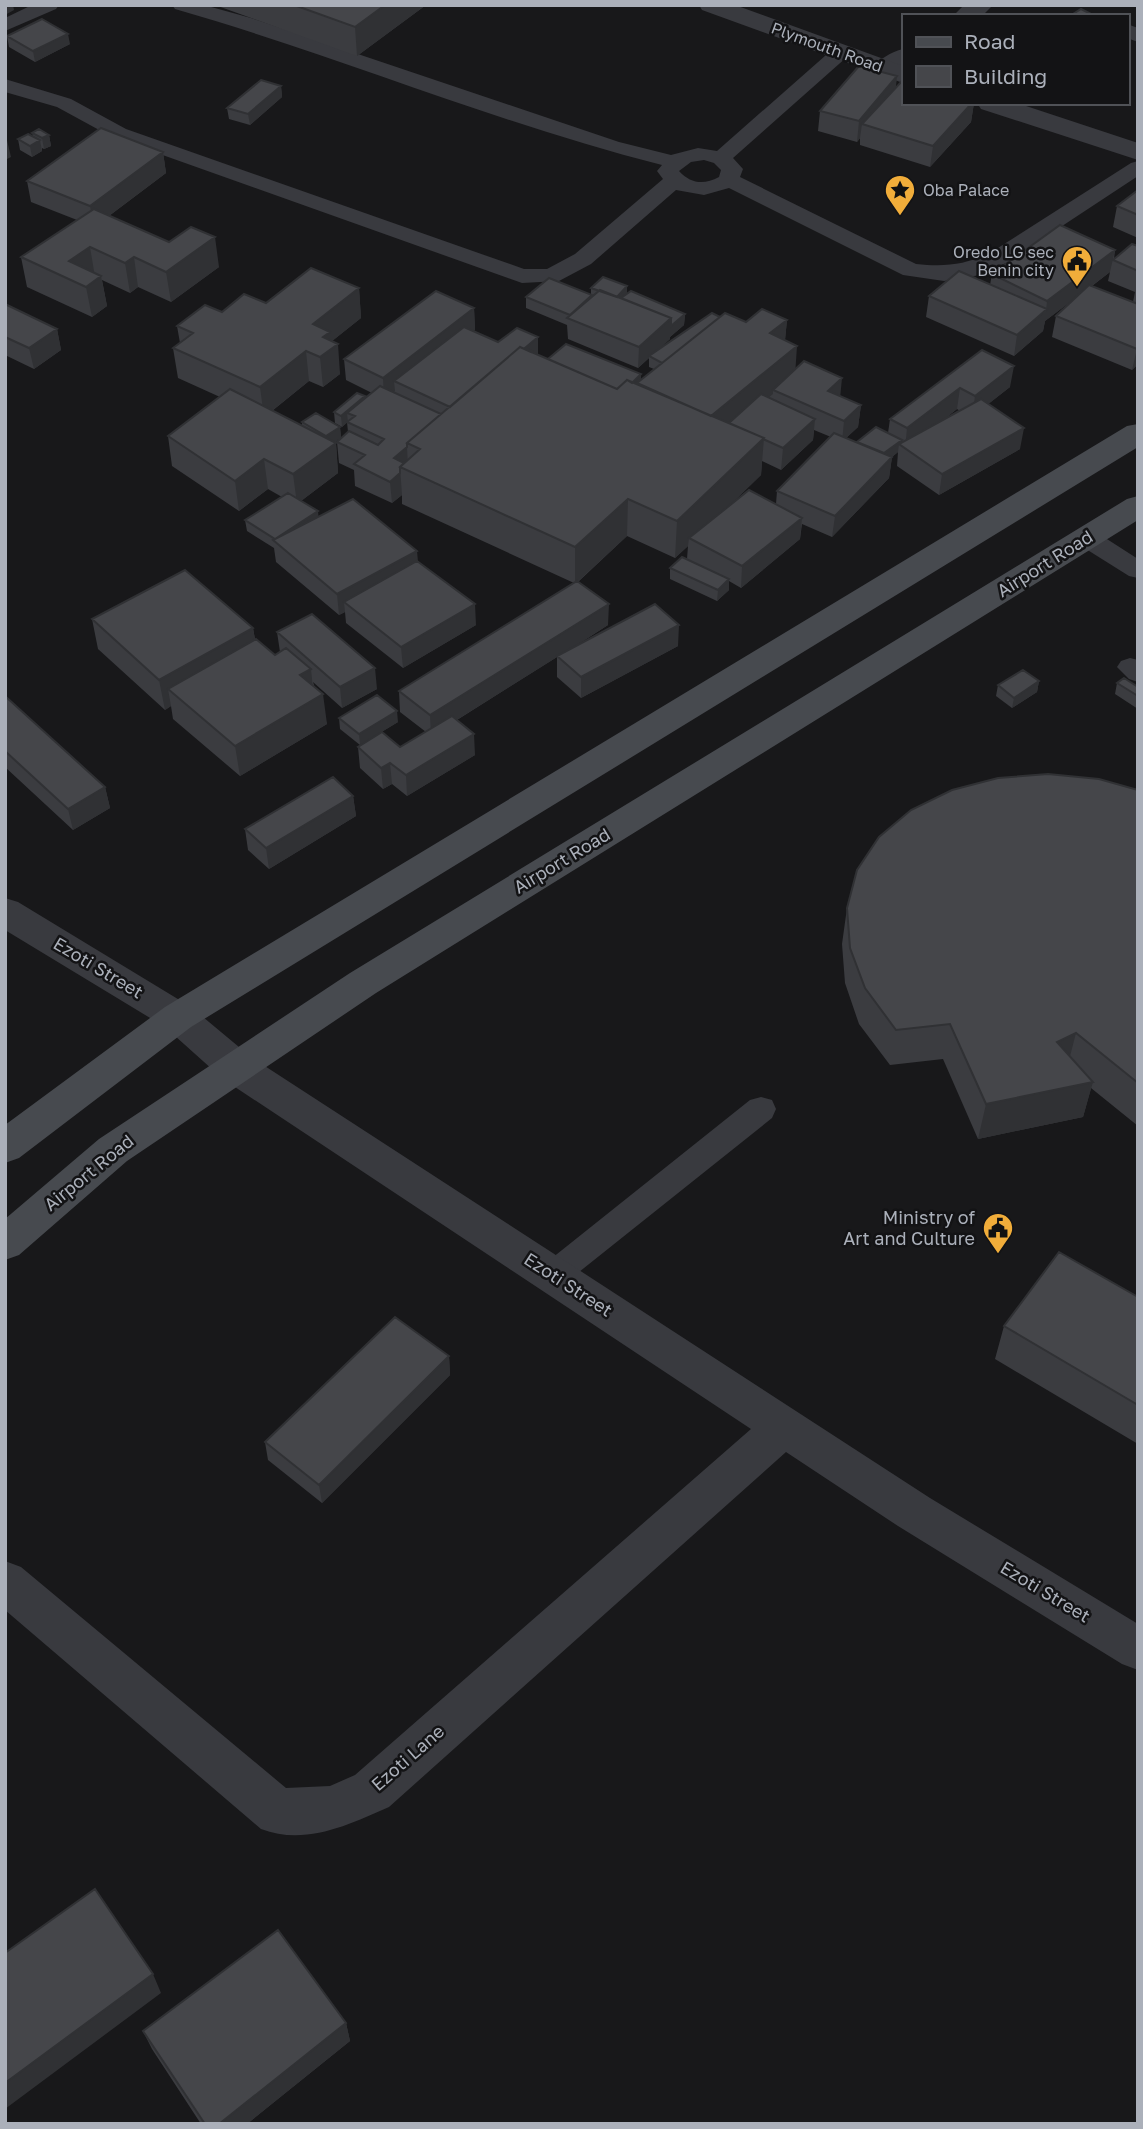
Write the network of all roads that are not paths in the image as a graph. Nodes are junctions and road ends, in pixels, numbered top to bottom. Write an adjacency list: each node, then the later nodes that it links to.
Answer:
1 (49, 5): 4 (lane)
2 (182, 5): 12 (lane)
3 (711, 5): 5 (street, Plymouth Road)
4 (5, 25)
5 (841, 52): 6 (street, Plymouth Road); 10 (lane)
6 (897, 67)
7 (5, 85): 12 (lane)
8 (996, 105): 9 (street)
9 (1138, 152)
10 (721, 158): 12 (lane); 13 (lane)
11 (1138, 167): 13 (lane)
12 (674, 172): 13 (lane)
13 (729, 180)
14 (1138, 433): 19 (main road)
15 (1138, 506): 16 (main road, Airport Road)
16 (1087, 538): 17 (lane); 20 (main road, Airport Road)
17 (1138, 570)
18 (5, 912): 19 (street, Ezoti Street)
19 (178, 1017): 20 (street, Ezoti Street); 22 (main road)
20 (237, 1068): 23 (main road, Airport Road); 24 (street, Ezoti Street)
21 (761, 1109): 24 (lane)
22 (5, 1147)
23 (5, 1243)
24 (553, 1275): 25 (street, Ezoti Street)
25 (785, 1426): 26 (street, Ezoti Lane); 27 (street, Ezoti Street)
26 (5, 1582)
27 (1138, 1649)

